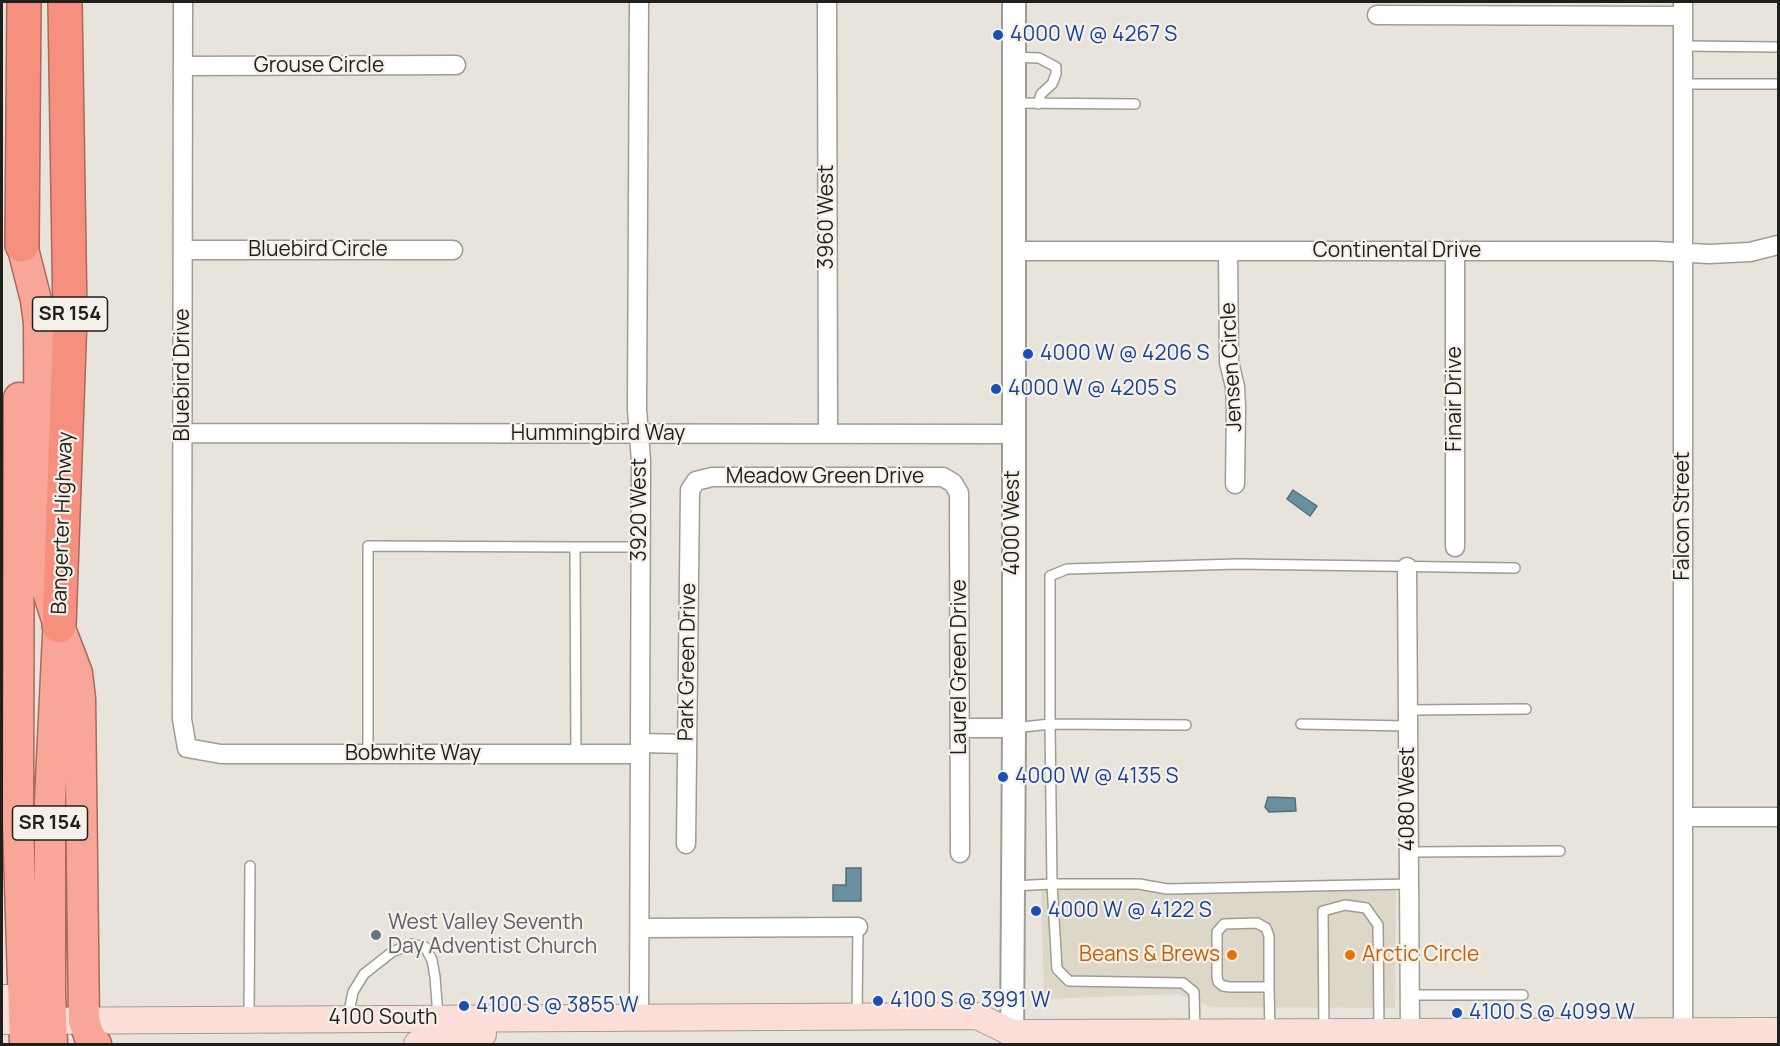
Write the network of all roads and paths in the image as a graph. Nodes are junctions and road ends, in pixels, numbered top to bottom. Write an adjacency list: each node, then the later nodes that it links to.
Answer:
1 (24, 2): 19 (highway, Bangerter Highway / SR 154)
2 (65, 2): 39 (highway, Bangerter Highway / SR 154)
3 (183, 2): 13 (street, Bluebird Drive)
4 (639, 2): 29 (street, 3920 West)
5 (827, 2): 28 (street, 3960 West)
6 (1014, 2): 11 (street, 4000 West)
7 (1683, 9): 8 (street); 9 (street, Falcon Street)
8 (1377, 15)
9 (1683, 46): 10 (lane); 14 (street, Falcon Street)
10 (1779, 47)
11 (1014, 57): 16 (street, 4000 West); 17 (lane)
12 (456, 65): 13 (street, Grouse Circle)
13 (183, 66): 21 (street, Bluebird Drive)
14 (1683, 84): 15 (lane); 26 (street, Falcon Street)
15 (1779, 84)
16 (1014, 103): 17 (lane); 23 (street, 4000 West)
17 (1038, 104): 18 (lane)
18 (1135, 104)
19 (22, 245): 39 (highway); 71 (highway, Bangerter Highway / SR 154)
20 (1779, 245): 26 (street, Continental Drive)
21 (183, 250): 22 (street, Bluebird Circle); 27 (street, Bluebird Drive)
22 (453, 250)
23 (1014, 251): 24 (street, Continental Drive); 30 (street, 4000 West)
24 (1228, 251): 25 (street, Continental Drive); 33 (street, Jensen Circle)
25 (1455, 251): 26 (street, Continental Drive); 36 (street, Finair Drive)
26 (1683, 253): 52 (street, Falcon Street)
27 (184, 433): 29 (street, Hummingbird Way); 48 (street, Bluebird Drive)
28 (828, 433): 29 (street, Hummingbird Way); 30 (street, Hummingbird Way)
29 (639, 434): 35 (street, 3920 West)
30 (1013, 434): 46 (street, 4000 West)
31 (696, 481): 32 (street, Meadow Green Drive); 47 (street, Park Green Drive)
32 (952, 483): 45 (street, Laurel Green Drive)
33 (1235, 484)
34 (574, 547): 35 (lane); 50 (lane); 51 (lane)
35 (641, 547): 49 (street, 3920 West)
36 (1455, 547)
37 (1407, 567): 38 (lane); 41 (street, 4080 West); 42 (lane)
38 (1515, 568)
39 (59, 626): 71 (highway, Bangerter Highway / SR 154); 77 (highway)
40 (1526, 709): 41 (lane)
41 (1408, 718): 43 (lane); 56 (street, 4080 West)
42 (1050, 724): 44 (lane); 46 (lane); 59 (lane)
43 (1301, 724)
44 (1186, 725)
45 (961, 728): 46 (street); 57 (street, Laurel Green Drive)
46 (1014, 728): 61 (street, 4000 West)
47 (686, 744): 49 (street, Bobwhite Way); 54 (street, Park Green Drive)
48 (187, 748): 50 (street, Bobwhite Way)
49 (640, 749): 51 (street, Bobwhite Way); 63 (street, 3920 West)
50 (368, 754): 51 (street, Bobwhite Way)
51 (576, 754)
52 (1683, 817): 53 (street); 74 (street, Falcon Street)
53 (1779, 817)
54 (686, 844)
55 (1560, 851): 56 (lane)
56 (1409, 852): 60 (street, 4080 West)
57 (960, 853)
58 (250, 866): 72 (lane)
59 (1052, 884): 60 (lane); 61 (lane); 80 (lane)
60 (1409, 884): 65 (street, 4080 West)
61 (1013, 886): 83 (street, 4000 West)
62 (858, 927): 63 (street); 68 (lane)
63 (640, 928): 70 (street, 3920 West)
64 (1269, 987): 64 (lane); 78 (lane)
65 (1409, 995): 66 (lane); 79 (street, 4080 West)
66 (1523, 995)
67 (805, 1017): 68 (main road, 4100 South); 70 (main road, 4100 South); 85 (main road)
68 (857, 1017): 83 (main road, 4100 South)
69 (439, 1018): 70 (main road, 4100 South); 73 (main road, 4100 South); 73 (lane)
70 (639, 1018)
71 (26, 1019): 77 (main road, 4100 South); 84 (highway)
72 (249, 1019): 73 (main road, 4100 South); 77 (main road, 4100 South)
73 (348, 1019)
74 (1683, 1031): 75 (main road, 4100 South); 81 (main road, 4100 South)
75 (1779, 1031)
76 (1324, 1032): 78 (main road, 4100 South); 79 (main road, 4100 South); 79 (lane)
77 (90, 1033)
78 (1270, 1033): 80 (main road, 4100 South)
79 (1391, 1035): 81 (main road, 4100 South)
80 (1181, 1037): 82 (main road, 4100 South)
81 (1578, 1038)
82 (1093, 1039): 83 (main road, 4100 South)
83 (1006, 1041)
84 (6, 1044)
85 (417, 1044)

